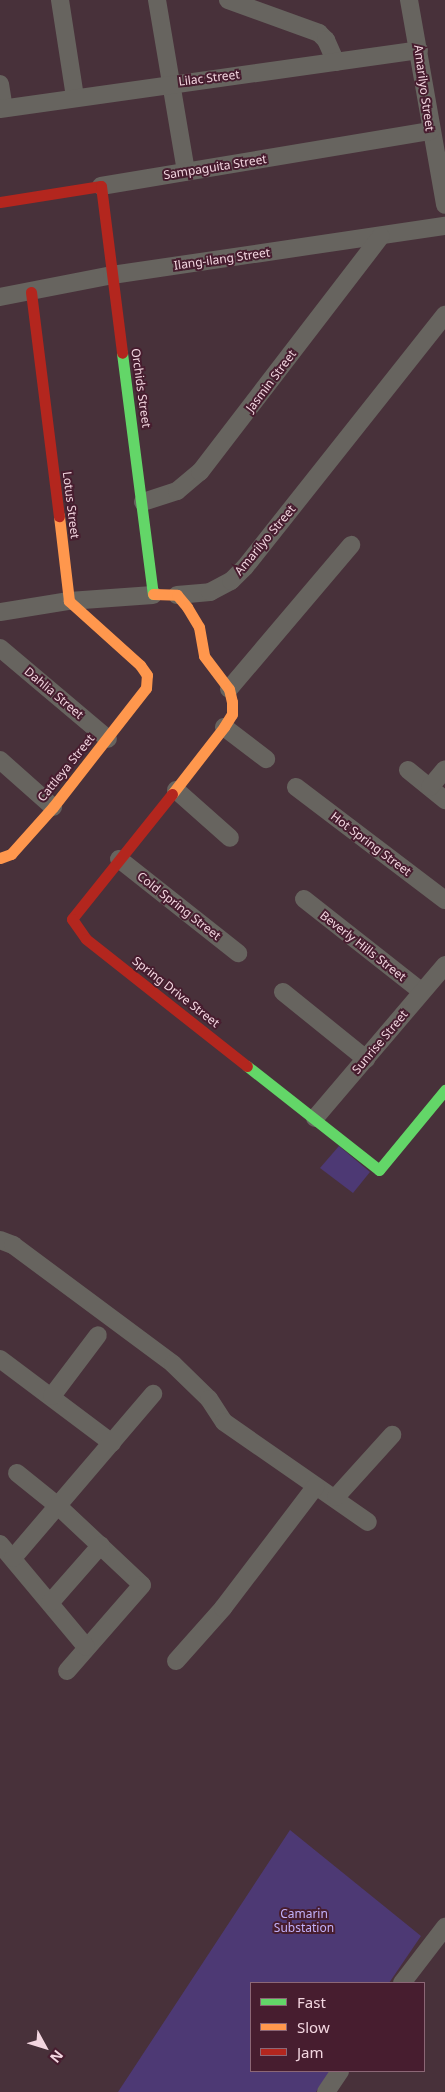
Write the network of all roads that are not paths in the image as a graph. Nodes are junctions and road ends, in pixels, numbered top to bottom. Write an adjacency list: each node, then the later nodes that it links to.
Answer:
1 (60, 0): 9 (street)
2 (157, 0): 7 (street)
3 (228, 0): 6 (street)
4 (409, 0): 5 (street, Amarilyo Street)
5 (419, 50): 6 (street, Lilac Street); 11 (street, Amarilyo Street)
6 (336, 62): 7 (street, Lilac Street)
7 (170, 83): 9 (street, Lilac Street); 12 (street)
8 (0, 84): 10 (street)
9 (75, 97): 10 (street, Lilac Street)
10 (2, 108)
11 (430, 131): 12 (street, Sampaguita Street); 15 (street, Amarilyo Street)
12 (186, 172): 13 (street, Sampaguita Street)
13 (101, 186): 14 (street, Sampaguita Street); 18 (street, Orchids Street)
14 (0, 202)
15 (445, 205)
16 (445, 226): 17 (street, Ilang-ilang Street)
17 (381, 236): 18 (street, Ilang-ilang Street); 22 (street, Jasmin Street)
18 (112, 275): 19 (street, Ilang-ilang Street); 22 (street, Orchids Street)
19 (31, 292): 20 (street, Ilang-ilang Street); 26 (street, Lotus Street)
20 (0, 297)
21 (445, 315): 25 (street, Amarilyo Street)
22 (143, 502): 24 (street, Orchids Street)
23 (351, 545): 29 (street)
24 (153, 595): 25 (street, Amarilyo Street); 26 (street, Amarilyo Street)
25 (177, 595): 29 (street)
26 (69, 601): 27 (street, Amarilyo Street); 31 (street, Cattleya Street)
27 (0, 612)
28 (0, 648): 31 (street, Dahlia Street)
29 (229, 689): 30 (street)
30 (224, 727): 32 (street); 38 (street, Spring Drive Street)
31 (108, 739): 40 (street, Cattleya Street)
32 (266, 759)
33 (0, 760): 40 (street)
34 (445, 769): 36 (street)
35 (408, 770): 36 (street)
36 (430, 787): 39 (street)
37 (296, 788): 45 (street, Hot Spring Street)
38 (176, 790): 41 (street); 43 (street, Spring Drive Street)
39 (445, 800)
40 (53, 807): 42 (street, Cattleya Street)
41 (230, 838)
42 (0, 858)
43 (119, 859): 46 (street, Cold Spring Street); 52 (street, Spring Drive Street)
44 (304, 900): 49 (street, Beverly Hills Street)
45 (445, 900)
46 (238, 953)
47 (445, 965): 49 (street, Sunrise Street)
48 (282, 992): 50 (street)
49 (422, 992): 50 (street, Sunrise Street)
50 (366, 1059): 52 (street, Sunrise Street)
51 (445, 1090): 52 (street, Spring Drive Street)
52 (315, 1118)
53 (0, 1240): 61 (street)
54 (98, 1335): 57 (street)
55 (0, 1359): 57 (street)
56 (153, 1394): 59 (street)
57 (52, 1396): 59 (street)
58 (392, 1435): 62 (street)
59 (112, 1443): 63 (street)
60 (17, 1473): 63 (street)
61 (316, 1486): 62 (street); 70 (street)
62 (336, 1497): 64 (street)
63 (58, 1506): 66 (street); 67 (street)
64 (368, 1522)
65 (0, 1544): 67 (street)
66 (101, 1545): 68 (street); 69 (street)
67 (13, 1558): 68 (street)
68 (50, 1603): 69 (street)
69 (86, 1646): 71 (street)
70 (176, 1661)
71 (66, 1671)
72 (445, 1928): 73 (street)
73 (403, 1982)
74 (339, 2072): 75 (street)
75 (326, 2092)

